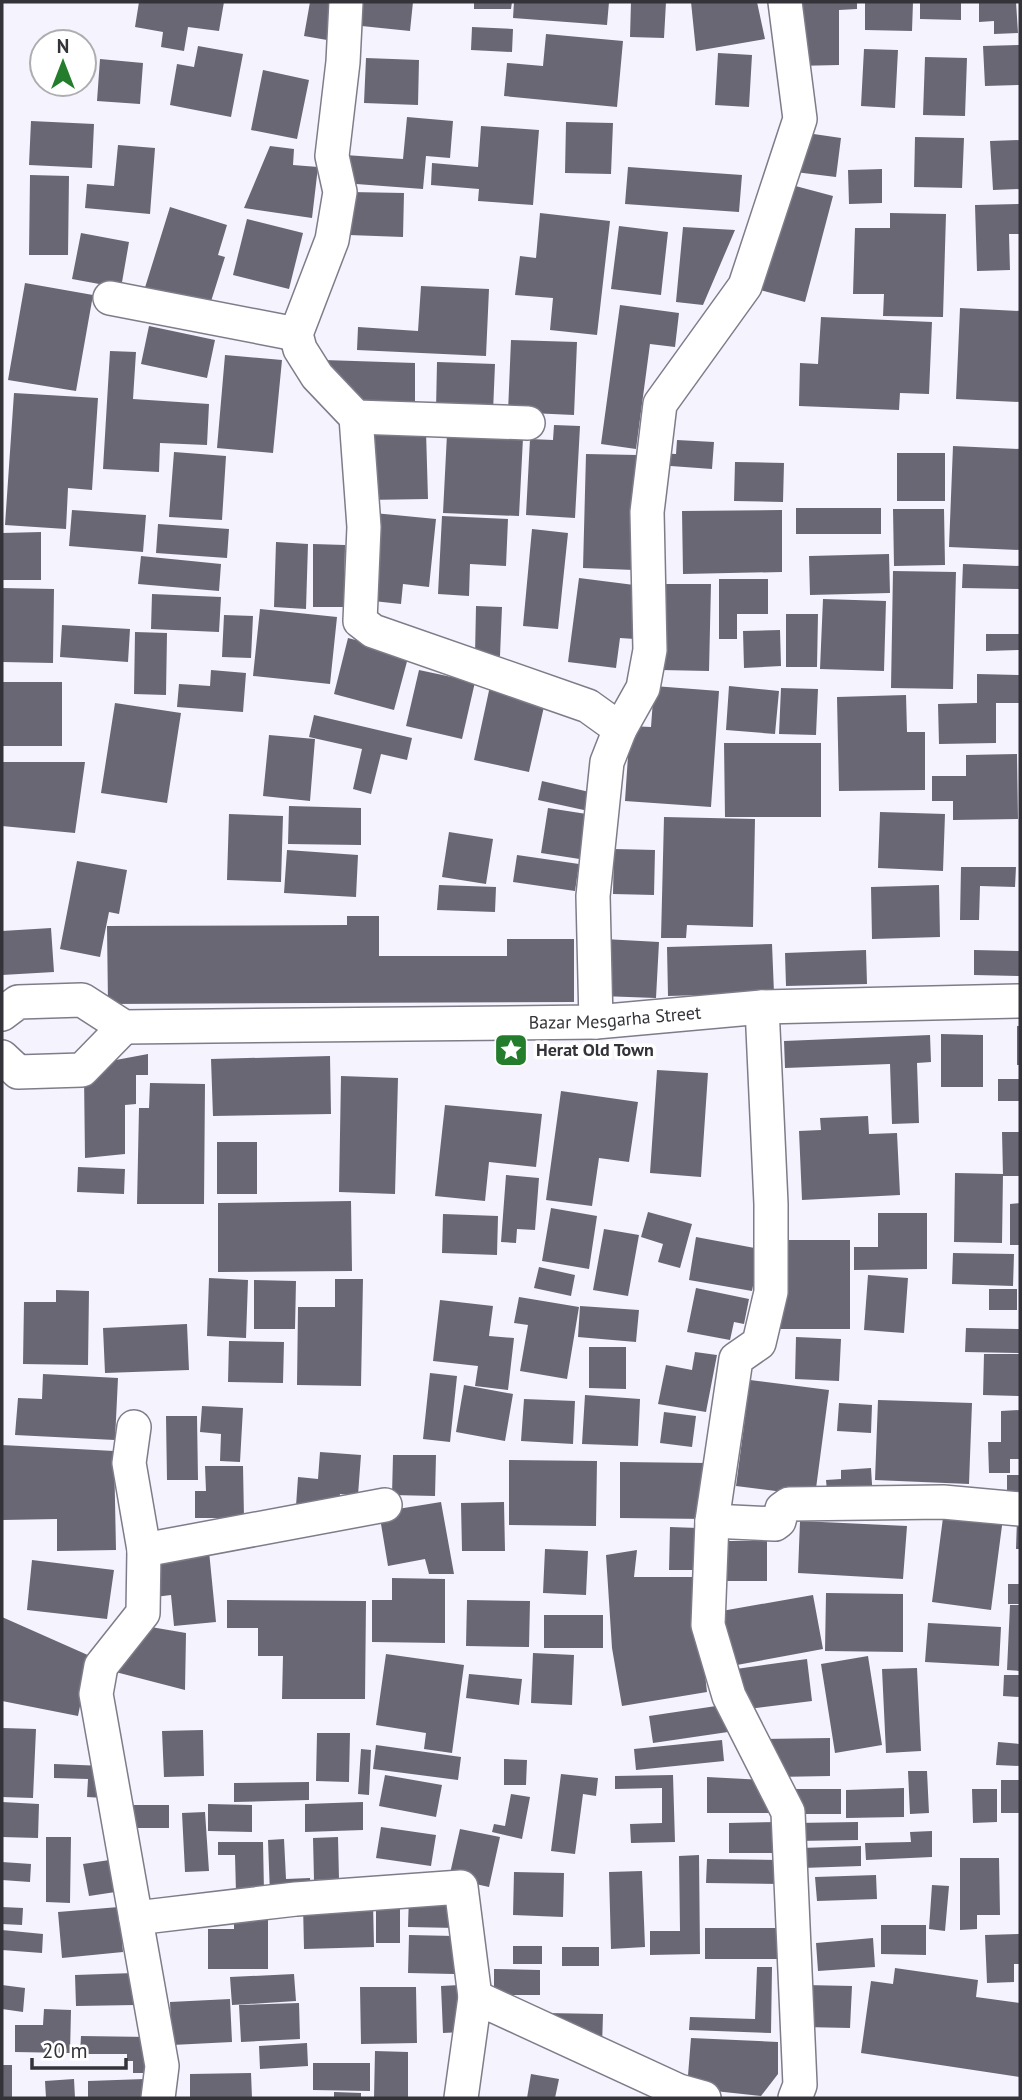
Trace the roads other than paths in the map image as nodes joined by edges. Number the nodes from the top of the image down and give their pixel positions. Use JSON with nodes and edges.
{"nodes":[{"id":1,"x":346,"y":2,"type":"edge"},
{"id":2,"x":785,"y":2,"type":"edge"},
{"id":3,"x":110,"y":298,"type":"dead end"},
{"id":4,"x":296,"y":334,"type":"junction"},
{"id":5,"x":356,"y":417,"type":"junction"},
{"id":6,"x":528,"y":423,"type":"dead end"},
{"id":7,"x":620,"y":729,"type":"junction"},
{"id":8,"x":1020,"y":1001,"type":"edge"},
{"id":9,"x":762,"y":1007,"type":"junction"},
{"id":10,"x":2,"y":1014,"type":"edge"},
{"id":11,"x":596,"y":1022,"type":"junction"},
{"id":12,"x":124,"y":1027,"type":"junction"},
{"id":13,"x":2,"y":1057,"type":"edge"},
{"id":14,"x":134,"y":1427,"type":"dead end"},
{"id":15,"x":385,"y":1506,"type":"dead end"},
{"id":16,"x":1020,"y":1509,"type":"edge"},
{"id":17,"x":712,"y":1521,"type":"junction"},
{"id":18,"x":144,"y":1550,"type":"junction"},
{"id":19,"x":136,"y":1918,"type":"junction"},
{"id":20,"x":475,"y":1997,"type":"junction"},
{"id":21,"x":158,"y":2098,"type":"edge"},
{"id":22,"x":461,"y":2098,"type":"edge"},
{"id":23,"x":704,"y":2098,"type":"edge"},
{"id":24,"x":795,"y":2098,"type":"edge"}],
"edges":[{"from":1,"to":4,"type":"street"},
{"from":2,"to":7,"type":"street"},
{"from":3,"to":4,"type":"street"},
{"from":4,"to":5,"type":"street"},
{"from":5,"to":6,"type":"street"},
{"from":5,"to":7,"type":"street"},
{"from":7,"to":11,"type":"street"},
{"from":8,"to":9,"type":"street","name":"Bazar Mesgarha Street"},
{"from":9,"to":11,"type":"street","name":"Bazar Mesgarha Street"},
{"from":9,"to":17,"type":"street"},
{"from":10,"to":12,"type":"street"},
{"from":11,"to":12,"type":"street","name":"Bazar Mesgarha Street"},
{"from":12,"to":13,"type":"street"},
{"from":14,"to":18,"type":"street"},
{"from":15,"to":18,"type":"street"},
{"from":16,"to":17,"type":"street"},
{"from":17,"to":24,"type":"street"},
{"from":18,"to":19,"type":"street"},
{"from":19,"to":20,"type":"street"},
{"from":19,"to":21,"type":"street"},
{"from":20,"to":22,"type":"street"},
{"from":20,"to":23,"type":"street"}]}
